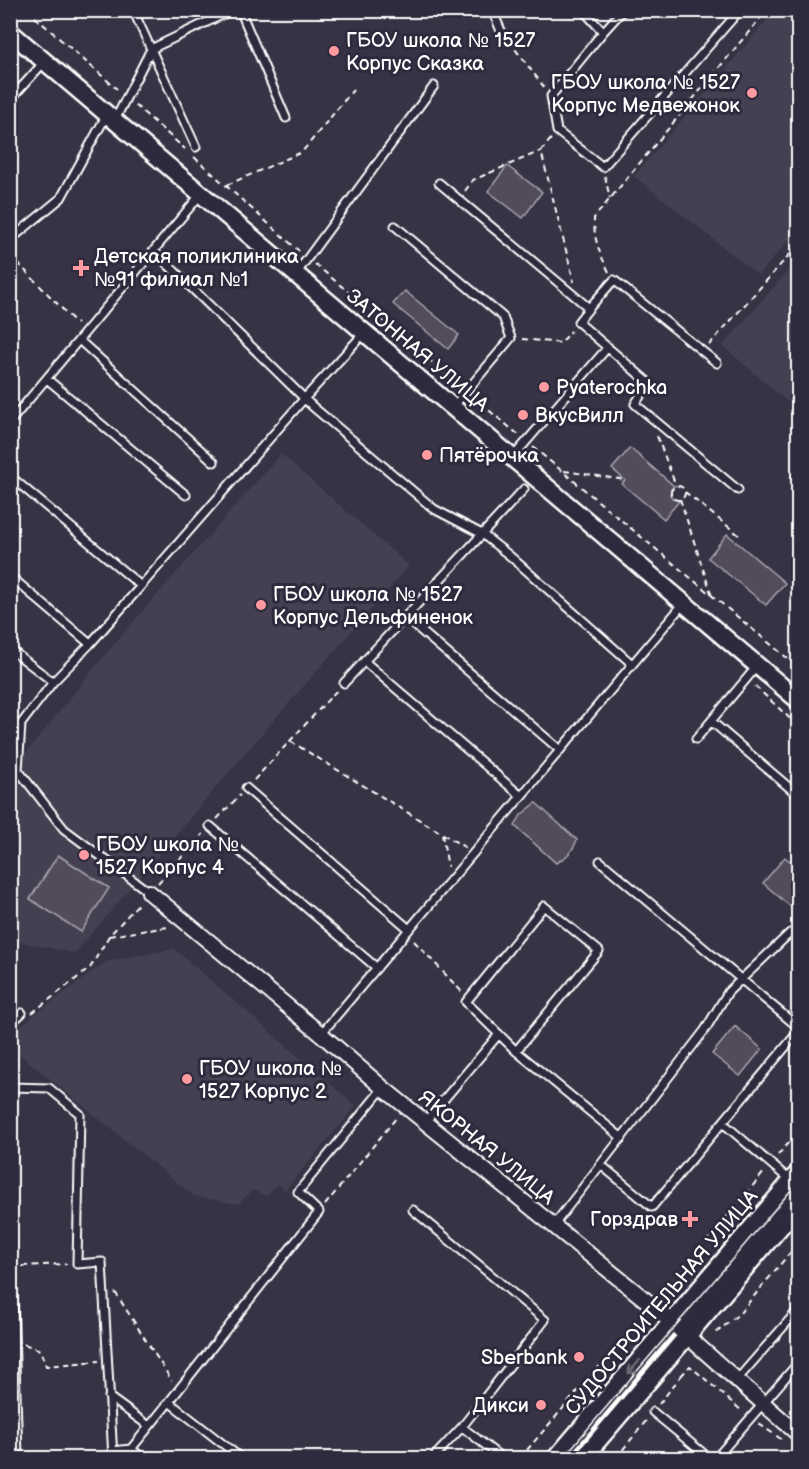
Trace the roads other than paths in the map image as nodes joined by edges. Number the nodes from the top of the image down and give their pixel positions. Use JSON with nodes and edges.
{"nodes":[{"id":1,"x":133,"y":10,"type":"edge"},
{"id":2,"x":232,"y":10,"type":"edge"},
{"id":3,"x":240,"y":10,"type":"edge"},
{"id":4,"x":492,"y":10,"type":"edge"},
{"id":5,"x":583,"y":10,"type":"edge"},
{"id":6,"x":623,"y":10,"type":"edge"},
{"id":7,"x":740,"y":10,"type":"edge"},
{"id":8,"x":10,"y":32,"type":"edge"},
{"id":9,"x":603,"y":32,"type":"junction"},
{"id":10,"x":502,"y":33,"type":"road end"},
{"id":11,"x":151,"y":49,"type":"junction"},
{"id":12,"x":45,"y":61,"type":"junction"},
{"id":13,"x":434,"y":86,"type":"dead end"},
{"id":14,"x":10,"y":100,"type":"edge"},
{"id":15,"x":111,"y":117,"type":"junction"},
{"id":16,"x":286,"y":118,"type":"dead end"},
{"id":17,"x":196,"y":147,"type":"dead end"},
{"id":18,"x":440,"y":183,"type":"dead end"},
{"id":19,"x":201,"y":194,"type":"junction"},
{"id":20,"x":395,"y":225,"type":"dead end"},
{"id":21,"x":10,"y":240,"type":"edge"},
{"id":22,"x":154,"y":251,"type":"junction"},
{"id":23,"x":296,"y":274,"type":"junction"},
{"id":24,"x":589,"y":308,"type":"junction"},
{"id":25,"x":365,"y":332,"type":"junction"},
{"id":26,"x":79,"y":340,"type":"junction"},
{"id":27,"x":608,"y":347,"type":"junction"},
{"id":28,"x":717,"y":363,"type":"dead end"},
{"id":29,"x":47,"y":379,"type":"junction"},
{"id":30,"x":304,"y":399,"type":"junction"},
{"id":31,"x":453,"y":407,"type":"junction"},
{"id":32,"x":10,"y":422,"type":"edge"},
{"id":33,"x":513,"y":457,"type":"junction"},
{"id":34,"x":214,"y":462,"type":"dead end"},
{"id":35,"x":10,"y":476,"type":"edge"},
{"id":36,"x":524,"y":489,"type":"dead end"},
{"id":37,"x":738,"y":489,"type":"dead end"},
{"id":38,"x":186,"y":495,"type":"dead end"},
{"id":39,"x":482,"y":534,"type":"junction"},
{"id":40,"x":10,"y":576,"type":"edge"},
{"id":41,"x":141,"y":586,"type":"junction"},
{"id":42,"x":684,"y":603,"type":"junction"},
{"id":43,"x":405,"y":616,"type":"junction"},
{"id":44,"x":90,"y":644,"type":"junction"},
{"id":45,"x":10,"y":649,"type":"edge"},
{"id":46,"x":364,"y":661,"type":"junction"},
{"id":47,"x":632,"y":664,"type":"junction"},
{"id":48,"x":758,"y":665,"type":"junction"},
{"id":49,"x":53,"y":682,"type":"junction"},
{"id":50,"x":344,"y":683,"type":"dead end"},
{"id":51,"x":798,"y":699,"type":"edge"},
{"id":52,"x":711,"y":721,"type":"junction"},
{"id":53,"x":696,"y":739,"type":"dead end"},
{"id":54,"x":560,"y":750,"type":"junction"},
{"id":55,"x":246,"y":788,"type":"dead end"},
{"id":56,"x":798,"y":795,"type":"edge"},
{"id":57,"x":521,"y":796,"type":"junction"},
{"id":58,"x":210,"y":826,"type":"dead end"},
{"id":59,"x":600,"y":861,"type":"dead end"},
{"id":60,"x":149,"y":892,"type":"joint"},
{"id":61,"x":407,"y":931,"type":"junction"},
{"id":62,"x":798,"y":931,"type":"edge"},
{"id":63,"x":377,"y":968,"type":"junction"},
{"id":64,"x":742,"y":978,"type":"junction"},
{"id":65,"x":22,"y":1013,"type":"road end"},
{"id":66,"x":10,"y":1024,"type":"edge"},
{"id":67,"x":798,"y":1027,"type":"edge"},
{"id":68,"x":798,"y":1032,"type":"edge"},
{"id":69,"x":321,"y":1034,"type":"junction"},
{"id":70,"x":499,"y":1034,"type":"junction"},
{"id":71,"x":516,"y":1051,"type":"junction"},
{"id":72,"x":10,"y":1088,"type":"edge"},
{"id":73,"x":383,"y":1088,"type":"junction"},
{"id":74,"x":425,"y":1122,"type":"junction"},
{"id":75,"x":723,"y":1123,"type":"junction"},
{"id":76,"x":622,"y":1138,"type":"junction"},
{"id":77,"x":601,"y":1165,"type":"junction"},
{"id":78,"x":796,"y":1181,"type":"edge"},
{"id":79,"x":10,"y":1203,"type":"edge"},
{"id":80,"x":798,"y":1206,"type":"edge"},
{"id":81,"x":413,"y":1210,"type":"dead end"},
{"id":82,"x":554,"y":1226,"type":"junction"},
{"id":83,"x":798,"y":1310,"type":"edge"},
{"id":84,"x":680,"y":1329,"type":"junction"},
{"id":85,"x":798,"y":1364,"type":"edge"},
{"id":86,"x":736,"y":1381,"type":"junction"},
{"id":87,"x":110,"y":1397,"type":"junction"},
{"id":88,"x":169,"y":1402,"type":"junction"},
{"id":89,"x":763,"y":1404,"type":"junction"},
{"id":90,"x":653,"y":1412,"type":"dead end"},
{"id":91,"x":150,"y":1426,"type":"junction"},
{"id":92,"x":462,"y":1427,"type":"junction"},
{"id":93,"x":798,"y":1434,"type":"edge"},
{"id":94,"x":131,"y":1449,"type":"junction"},
{"id":95,"x":112,"y":1455,"type":"edge"},
{"id":96,"x":18,"y":1458,"type":"edge"},
{"id":97,"x":143,"y":1458,"type":"edge"},
{"id":98,"x":241,"y":1458,"type":"edge"},
{"id":99,"x":433,"y":1458,"type":"edge"},
{"id":100,"x":502,"y":1458,"type":"edge"},
{"id":101,"x":556,"y":1458,"type":"edge"},
{"id":102,"x":584,"y":1458,"type":"edge"},
{"id":103,"x":709,"y":1458,"type":"edge"},
{"id":104,"x":716,"y":1458,"type":"edge"}],
"edges":[{"from":1,"to":11,"type":"lane"},
{"from":2,"to":11,"type":"lane"},
{"from":3,"to":16,"type":"lane"},
{"from":4,"to":10,"type":"lane"},
{"from":5,"to":9,"type":"lane"},
{"from":6,"to":9,"type":"lane"},
{"from":7,"to":9,"type":"lane"},
{"from":8,"to":12,"type":"street","name":"ЗАТОННАЯ УЛИЦА"},
{"from":11,"to":15,"type":"lane"},
{"from":11,"to":17,"type":"lane"},
{"from":12,"to":14,"type":"lane"},
{"from":12,"to":15,"type":"street","name":"ЗАТОННАЯ УЛИЦА"},
{"from":13,"to":23,"type":"lane"},
{"from":15,"to":19,"type":"street","name":"ЗАТОННАЯ УЛИЦА"},
{"from":15,"to":21,"type":"lane"},
{"from":18,"to":24,"type":"lane"},
{"from":19,"to":22,"type":"lane"},
{"from":19,"to":23,"type":"street","name":"ЗАТОННАЯ УЛИЦА"},
{"from":20,"to":31,"type":"lane"},
{"from":22,"to":26,"type":"lane"},
{"from":22,"to":30,"type":"lane"},
{"from":23,"to":25,"type":"street","name":"ЗАТОННАЯ УЛИЦА"},
{"from":24,"to":27,"type":"lane"},
{"from":24,"to":28,"type":"lane"},
{"from":25,"to":30,"type":"lane"},
{"from":25,"to":31,"type":"street","name":"ЗАТОННАЯ УЛИЦА"},
{"from":26,"to":29,"type":"lane"},
{"from":26,"to":34,"type":"lane"},
{"from":27,"to":33,"type":"lane"},
{"from":27,"to":37,"type":"lane"},
{"from":29,"to":32,"type":"lane"},
{"from":29,"to":38,"type":"lane"},
{"from":30,"to":39,"type":"lane"},
{"from":30,"to":41,"type":"lane"},
{"from":31,"to":33,"type":"street","name":"ЗАТОННАЯ УЛИЦА"},
{"from":33,"to":42,"type":"street","name":"ЗАТОННАЯ УЛИЦА"},
{"from":35,"to":41,"type":"lane"},
{"from":36,"to":39,"type":"lane"},
{"from":39,"to":43,"type":"lane"},
{"from":39,"to":47,"type":"lane"},
{"from":40,"to":44,"type":"lane"},
{"from":41,"to":44,"type":"lane"},
{"from":42,"to":47,"type":"lane"},
{"from":42,"to":48,"type":"street","name":"ЗАТОННАЯ УЛИЦА"},
{"from":43,"to":46,"type":"lane"},
{"from":43,"to":54,"type":"lane"},
{"from":44,"to":49,"type":"lane"},
{"from":45,"to":49,"type":"lane"},
{"from":46,"to":50,"type":"lane"},
{"from":46,"to":57,"type":"lane"},
{"from":47,"to":54,"type":"lane"},
{"from":48,"to":51,"type":"street","name":"ЗАТОННАЯ УЛИЦА"},
{"from":48,"to":52,"type":"lane"},
{"from":49,"to":60,"type":"lane"},
{"from":52,"to":53,"type":"lane"},
{"from":52,"to":56,"type":"lane"},
{"from":54,"to":57,"type":"lane"},
{"from":55,"to":61,"type":"lane"},
{"from":57,"to":61,"type":"lane"},
{"from":58,"to":63,"type":"lane"},
{"from":59,"to":64,"type":"lane"},
{"from":60,"to":69,"type":"street","name":"ЯКОРНАЯ УЛИЦА"},
{"from":61,"to":63,"type":"lane"},
{"from":62,"to":64,"type":"lane"},
{"from":63,"to":69,"type":"lane"},
{"from":64,"to":67,"type":"lane"},
{"from":64,"to":76,"type":"lane"},
{"from":65,"to":66,"type":"lane"},
{"from":68,"to":75,"type":"lane"},
{"from":69,"to":73,"type":"street","name":"ЯКОРНАЯ УЛИЦА"},
{"from":70,"to":71,"type":"lane"},
{"from":70,"to":71,"type":"lane"},
{"from":70,"to":74,"type":"lane"},
{"from":71,"to":76,"type":"lane"},
{"from":72,"to":87,"type":"lane"},
{"from":73,"to":74,"type":"street","name":"ЯКОРНАЯ УЛИЦА"},
{"from":73,"to":88,"type":"lane"},
{"from":74,"to":82,"type":"street","name":"ЯКОРНАЯ УЛИЦА"},
{"from":75,"to":77,"type":"lane"},
{"from":75,"to":78,"type":"lane"},
{"from":76,"to":77,"type":"lane"},
{"from":77,"to":82,"type":"lane"},
{"from":78,"to":84,"type":"street","name":"СУДОСТРОИТЕЛЬНАЯ УЛИЦА"},
{"from":79,"to":96,"type":"lane"},
{"from":80,"to":84,"type":"street","name":"СУДОСТРОИТЕЛЬНАЯ УЛИЦА"},
{"from":81,"to":92,"type":"lane"},
{"from":82,"to":84,"type":"street","name":"ЯКОРНАЯ УЛИЦА"},
{"from":83,"to":86,"type":"lane"},
{"from":84,"to":86,"type":"street","name":"ЯКОРНАЯ УЛИЦА"},
{"from":84,"to":101,"type":"street","name":"СУДОСТРОИТЕЛЬНАЯ УЛИЦА","one_way":true},
{"from":84,"to":102,"type":"street","name":"СУДОСТРОИТЕЛЬНАЯ УЛИЦА"},
{"from":85,"to":89,"type":"lane"},
{"from":86,"to":89,"type":"street","name":"ЯКОРНАЯ УЛИЦА"},
{"from":87,"to":91,"type":"lane"},
{"from":87,"to":95,"type":"lane"},
{"from":88,"to":91,"type":"lane"},
{"from":88,"to":98,"type":"lane"},
{"from":89,"to":93,"type":"street","name":"ЯКОРНАЯ УЛИЦА"},
{"from":89,"to":104,"type":"lane"},
{"from":90,"to":103,"type":"lane"},
{"from":91,"to":94,"type":"lane"},
{"from":92,"to":99,"type":"lane"},
{"from":92,"to":100,"type":"lane"},
{"from":94,"to":95,"type":"lane"},
{"from":94,"to":97,"type":"lane"}]}
